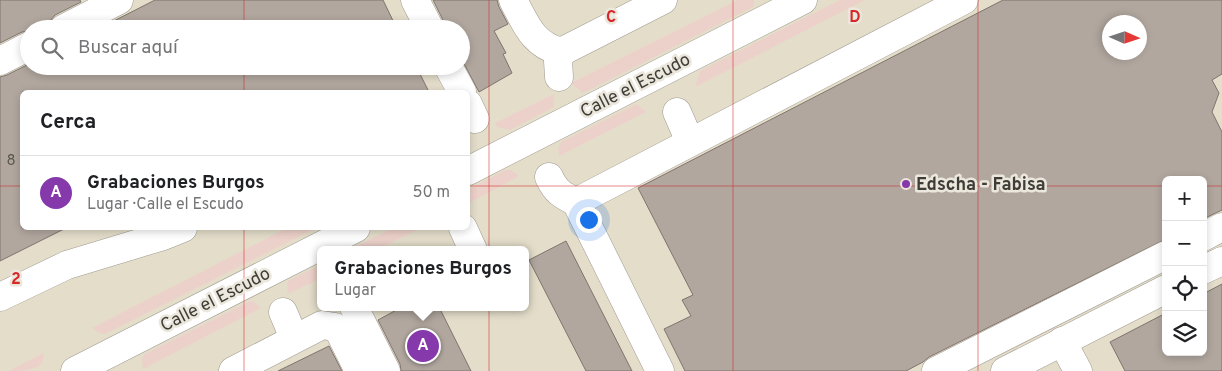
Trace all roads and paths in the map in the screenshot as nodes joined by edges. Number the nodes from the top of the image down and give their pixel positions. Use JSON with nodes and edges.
{"nodes":[{"id":1,"x":119,"y":0,"type":"edge"},
{"id":2,"x":415,"y":0,"type":"edge"},
{"id":3,"x":513,"y":0,"type":"edge"},
{"id":4,"x":663,"y":0,"type":"edge"},
{"id":5,"x":803,"y":0,"type":"edge"},
{"id":6,"x":964,"y":0,"type":"edge"},
{"id":7,"x":80,"y":20,"type":"edge"},
{"id":8,"x":425,"y":20,"type":"edge"},
{"id":9,"x":20,"y":51,"type":"edge"},
{"id":10,"x":0,"y":61,"type":"edge"},
{"id":11,"x":453,"y":75,"type":"edge"},
{"id":12,"x":461,"y":90,"type":"edge"},
{"id":13,"x":677,"y":112,"type":"dead end"},
{"id":14,"x":690,"y":142,"type":"junction"},
{"id":15,"x":470,"y":170,"type":"edge"},
{"id":16,"x":549,"y":177,"type":"dead end"},
{"id":17,"x":576,"y":202,"type":"junction"},
{"id":18,"x":1222,"y":227,"type":"edge"},
{"id":19,"x":178,"y":230,"type":"edge"},
{"id":20,"x":352,"y":230,"type":"edge"},
{"id":21,"x":464,"y":230,"type":"edge"},
{"id":22,"x":1207,"y":234,"type":"edge"},
{"id":23,"x":321,"y":246,"type":"edge"},
{"id":24,"x":471,"y":246,"type":"edge"},
{"id":25,"x":317,"y":248,"type":"edge"},
{"id":26,"x":1162,"y":257,"type":"edge"},
{"id":27,"x":1222,"y":261,"type":"edge"},
{"id":28,"x":1207,"y":268,"type":"edge"},
{"id":29,"x":1162,"y":291,"type":"edge"},
{"id":30,"x":0,"y":297,"type":"edge"},
{"id":31,"x":356,"y":311,"type":"edge"},
{"id":32,"x":283,"y":312,"type":"dead end"},
{"id":33,"x":294,"y":338,"type":"junction"},
{"id":34,"x":1062,"y":341,"type":"junction"},
{"id":35,"x":75,"y":371,"type":"edge"},
{"id":36,"x":233,"y":371,"type":"edge"},
{"id":37,"x":359,"y":371,"type":"edge"},
{"id":38,"x":386,"y":371,"type":"edge"},
{"id":39,"x":660,"y":371,"type":"edge"},
{"id":40,"x":936,"y":371,"type":"edge"},
{"id":41,"x":1005,"y":371,"type":"edge"},
{"id":42,"x":1078,"y":371,"type":"edge"}],
"edges":[{"from":1,"to":7,"type":"street"},
{"from":2,"to":8,"type":"street"},
{"from":3,"to":4,"type":"street"},
{"from":5,"to":15,"type":"street","name":"Calle el Escudo"},
{"from":6,"to":14,"type":"street"},
{"from":9,"to":10,"type":"street"},
{"from":11,"to":12,"type":"street"},
{"from":13,"to":14,"type":"street"},
{"from":14,"to":17,"type":"street"},
{"from":16,"to":17,"type":"street"},
{"from":17,"to":39,"type":"street"},
{"from":18,"to":22,"type":"street"},
{"from":19,"to":30,"type":"street"},
{"from":20,"to":23,"type":"street","name":"Calle el Escudo"},
{"from":21,"to":24,"type":"street"},
{"from":25,"to":35,"type":"street","name":"Calle el Escudo"},
{"from":26,"to":40,"type":"street"},
{"from":27,"to":28,"type":"street"},
{"from":29,"to":34,"type":"street"},
{"from":31,"to":38,"type":"street"},
{"from":32,"to":33,"type":"street"},
{"from":33,"to":36,"type":"street"},
{"from":33,"to":37,"type":"street"},
{"from":34,"to":41,"type":"street"},
{"from":34,"to":42,"type":"street"}]}
